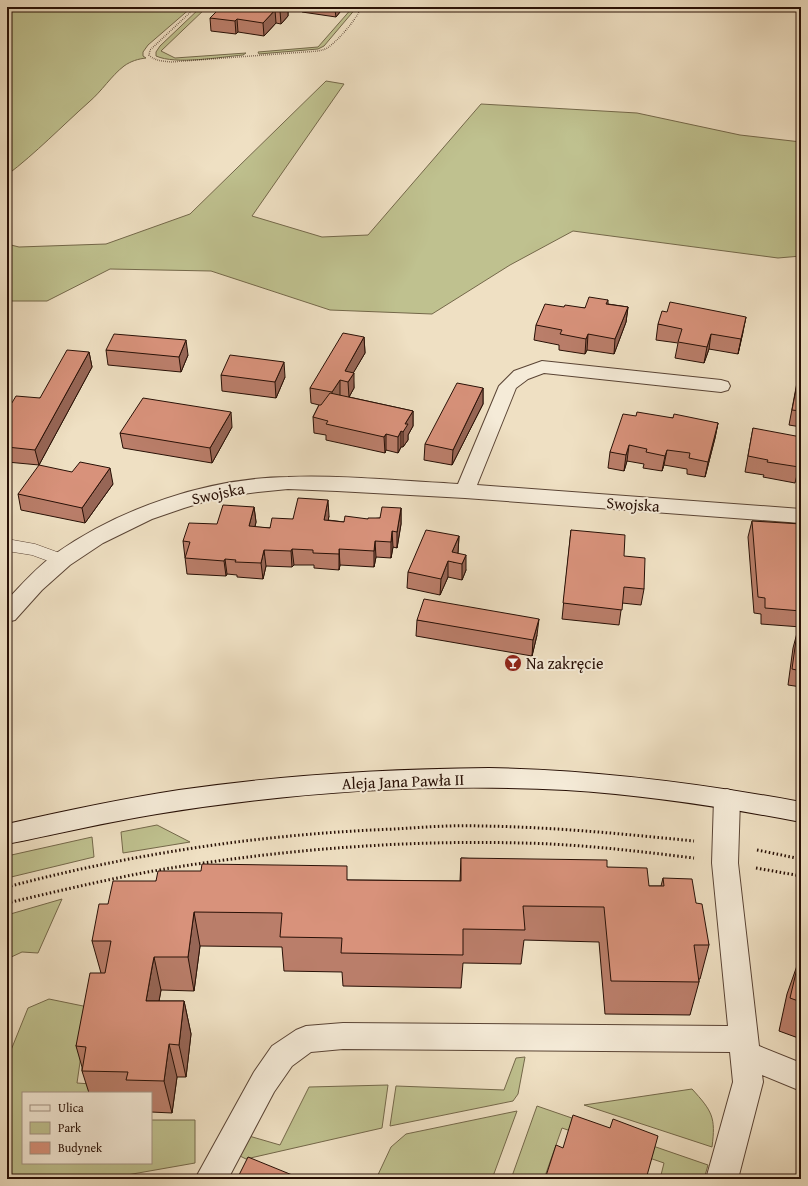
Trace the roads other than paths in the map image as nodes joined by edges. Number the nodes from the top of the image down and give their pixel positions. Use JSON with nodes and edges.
{"nodes":[{"id":1,"x":721,"y":386,"type":"dead end"},
{"id":2,"x":465,"y":491,"type":"junction"},
{"id":3,"x":801,"y":516,"type":"edge"},
{"id":4,"x":7,"y":546,"type":"edge"},
{"id":5,"x":62,"y":560,"type":"junction"},
{"id":6,"x":7,"y":614,"type":"edge"},
{"id":7,"x":727,"y":799,"type":"junction"},
{"id":8,"x":801,"y":812,"type":"edge"},
{"id":9,"x":7,"y":834,"type":"edge"},
{"id":10,"x":745,"y":1047,"type":"junction"},
{"id":11,"x":801,"y":1077,"type":"edge"},
{"id":12,"x":211,"y":1179,"type":"edge"},
{"id":13,"x":722,"y":1179,"type":"edge"}],
"edges":[{"from":1,"to":2,"type":"street"},
{"from":2,"to":3,"type":"street","name":"Swojska"},
{"from":2,"to":5,"type":"street","name":"Swojska"},
{"from":4,"to":5,"type":"lane"},
{"from":5,"to":6,"type":"street","name":"Swojska"},
{"from":7,"to":8,"type":"street","name":"Aleja Jana Pawła II"},
{"from":7,"to":9,"type":"street","name":"Aleja Jana Pawła II"},
{"from":7,"to":10,"type":"street"},
{"from":10,"to":11,"type":"street"},
{"from":10,"to":12,"type":"street"},
{"from":10,"to":13,"type":"street"}]}
